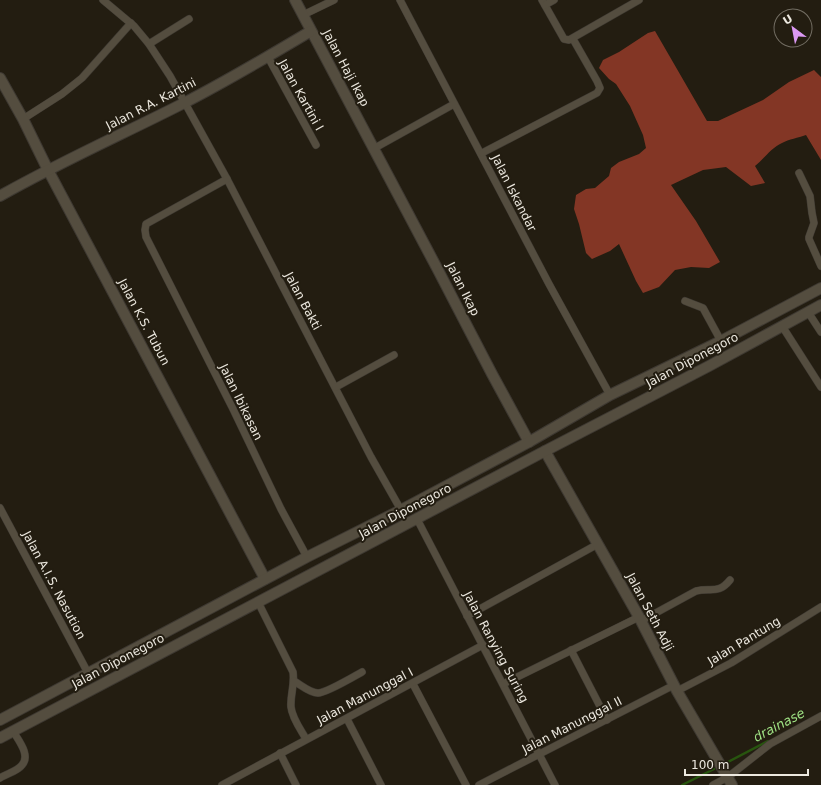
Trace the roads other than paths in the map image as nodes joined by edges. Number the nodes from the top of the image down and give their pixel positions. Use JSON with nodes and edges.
{"nodes":[{"id":1,"x":103,"y":0,"type":"edge"},
{"id":2,"x":295,"y":0,"type":"edge"},
{"id":3,"x":334,"y":0,"type":"edge"},
{"id":4,"x":400,"y":0,"type":"edge"},
{"id":5,"x":554,"y":0,"type":"edge"},
{"id":6,"x":639,"y":0,"type":"edge"},
{"id":7,"x":544,"y":2,"type":"edge"},
{"id":8,"x":303,"y":15,"type":"junction"},
{"id":9,"x":189,"y":19,"type":"dead end"},
{"id":10,"x":131,"y":23,"type":"junction"},
{"id":11,"x":311,"y":31,"type":"junction"},
{"id":12,"x":573,"y":38,"type":"junction"},
{"id":13,"x":150,"y":44,"type":"junction"},
{"id":14,"x":268,"y":57,"type":"junction"},
{"id":15,"x":0,"y":78,"type":"edge"},
{"id":16,"x":185,"y":102,"type":"junction"},
{"id":17,"x":454,"y":104,"type":"junction"},
{"id":18,"x":23,"y":120,"type":"junction"},
{"id":19,"x":316,"y":144,"type":"dead end"},
{"id":20,"x":373,"y":149,"type":"junction"},
{"id":21,"x":482,"y":153,"type":"junction"},
{"id":22,"x":48,"y":170,"type":"junction"},
{"id":23,"x":798,"y":173,"type":"dead end"},
{"id":24,"x":227,"y":179,"type":"junction"},
{"id":25,"x":0,"y":196,"type":"edge"},
{"id":26,"x":821,"y":266,"type":"edge"},
{"id":27,"x":821,"y":288,"type":"edge"},
{"id":28,"x":686,"y":301,"type":"dead end"},
{"id":29,"x":821,"y":305,"type":"edge"},
{"id":30,"x":808,"y":312,"type":"junction"},
{"id":31,"x":782,"y":326,"type":"junction"},
{"id":32,"x":821,"y":332,"type":"edge"},
{"id":33,"x":721,"y":341,"type":"junction"},
{"id":34,"x":700,"y":351,"type":"junction"},
{"id":35,"x":394,"y":355,"type":"dead end"},
{"id":36,"x":709,"y":366,"type":"junction"},
{"id":37,"x":663,"y":369,"type":"junction"},
{"id":38,"x":672,"y":385,"type":"junction"},
{"id":39,"x":336,"y":387,"type":"junction"},
{"id":40,"x":821,"y":387,"type":"edge"},
{"id":41,"x":610,"y":395,"type":"junction"},
{"id":42,"x":529,"y":442,"type":"junction"},
{"id":43,"x":545,"y":451,"type":"junction"},
{"id":44,"x":0,"y":508,"type":"edge"},
{"id":45,"x":401,"y":510,"type":"junction"},
{"id":46,"x":417,"y":518,"type":"junction"},
{"id":47,"x":598,"y":544,"type":"junction"},
{"id":48,"x":307,"y":557,"type":"junction"},
{"id":49,"x":265,"y":579,"type":"junction"},
{"id":50,"x":730,"y":580,"type":"dead end"},
{"id":51,"x":258,"y":602,"type":"junction"},
{"id":52,"x":821,"y":607,"type":"edge"},
{"id":53,"x":467,"y":616,"type":"junction"},
{"id":54,"x":640,"y":619,"type":"junction"},
{"id":55,"x":177,"y":625,"type":"junction"},
{"id":56,"x":185,"y":640,"type":"junction"},
{"id":57,"x":483,"y":645,"type":"junction"},
{"id":58,"x":572,"y":650,"type":"junction"},
{"id":59,"x":362,"y":672,"type":"dead end"},
{"id":60,"x":88,"y":673,"type":"junction"},
{"id":61,"x":294,"y":681,"type":"junction"},
{"id":62,"x":413,"y":684,"type":"junction"},
{"id":63,"x":503,"y":684,"type":"junction"},
{"id":64,"x":676,"y":688,"type":"junction"},
{"id":65,"x":821,"y":716,"type":"edge"},
{"id":66,"x":347,"y":719,"type":"junction"},
{"id":67,"x":0,"y":720,"type":"edge"},
{"id":68,"x":606,"y":720,"type":"junction"},
{"id":69,"x":13,"y":731,"type":"junction"},
{"id":70,"x":0,"y":738,"type":"edge"},
{"id":71,"x":306,"y":739,"type":"junction"},
{"id":72,"x":280,"y":753,"type":"junction"},
{"id":73,"x":540,"y":754,"type":"junction"},
{"id":74,"x":727,"y":776,"type":"edge"},
{"id":75,"x":0,"y":778,"type":"edge"},
{"id":76,"x":222,"y":785,"type":"edge"},
{"id":77,"x":296,"y":785,"type":"edge"},
{"id":78,"x":381,"y":785,"type":"edge"},
{"id":79,"x":466,"y":785,"type":"edge"},
{"id":80,"x":479,"y":785,"type":"edge"},
{"id":81,"x":555,"y":785,"type":"edge"},
{"id":82,"x":713,"y":785,"type":"edge"}],
"edges":[{"from":1,"to":10,"type":"street","name":"Jalan Bakti"},
{"from":2,"to":8,"type":"main road","name":"Jalan Haji Ikap"},
{"from":3,"to":8,"type":"street"},
{"from":4,"to":17,"type":"street","name":"Jalan Iskandar"},
{"from":5,"to":7,"type":"street"},
{"from":6,"to":12,"type":"street"},
{"from":7,"to":12,"type":"street"},
{"from":8,"to":11,"type":"main road","name":"Jalan Haji Ikap"},
{"from":9,"to":13,"type":"street"},
{"from":10,"to":13,"type":"street","name":"Jalan Bakti"},
{"from":10,"to":18,"type":"street"},
{"from":11,"to":14,"type":"main road","name":"Jalan R.A. Kartini"},
{"from":11,"to":20,"type":"main road","name":"Jalan Haji Ikap"},
{"from":12,"to":21,"type":"street"},
{"from":13,"to":16,"type":"street","name":"Jalan Bakti"},
{"from":14,"to":16,"type":"main road","name":"Jalan R.A. Kartini"},
{"from":14,"to":19,"type":"street","name":"Jalan Kartini I"},
{"from":15,"to":18,"type":"main road","name":"Jalan K.S. Tubun"},
{"from":16,"to":22,"type":"main road","name":"Jalan R.A. Kartini"},
{"from":16,"to":24,"type":"street","name":"Jalan Bakti"},
{"from":17,"to":20,"type":"street"},
{"from":17,"to":21,"type":"street","name":"Jalan Iskandar"},
{"from":18,"to":22,"type":"main road","name":"Jalan K.S. Tubun"},
{"from":20,"to":42,"type":"main road","name":"Jalan Ikap"},
{"from":21,"to":41,"type":"street","name":"Jalan Iskandar"},
{"from":22,"to":25,"type":"main road","name":"Jalan R.A. Kartini"},
{"from":22,"to":49,"type":"main road","name":"Jalan K.S. Tubun"},
{"from":23,"to":26,"type":"street"},
{"from":24,"to":39,"type":"street","name":"Jalan Bakti"},
{"from":24,"to":48,"type":"street","name":"Jalan Ibikasan"},
{"from":27,"to":33,"type":"main road","name":"Jalan Diponegoro"},
{"from":28,"to":33,"type":"street"},
{"from":29,"to":30,"type":"main road","name":"Jalan Diponegoro"},
{"from":30,"to":31,"type":"main road","name":"Jalan Diponegoro"},
{"from":30,"to":32,"type":"street"},
{"from":31,"to":36,"type":"main road","name":"Jalan Diponegoro"},
{"from":31,"to":40,"type":"street"},
{"from":33,"to":34,"type":"main road","name":"Jalan Diponegoro"},
{"from":34,"to":36,"type":"main road"},
{"from":34,"to":37,"type":"main road","name":"Jalan Diponegoro"},
{"from":35,"to":39,"type":"street"},
{"from":36,"to":38,"type":"main road","name":"Jalan Diponegoro"},
{"from":37,"to":38,"type":"main road"},
{"from":37,"to":41,"type":"main road","name":"Jalan Diponegoro"},
{"from":38,"to":43,"type":"main road","name":"Jalan Diponegoro"},
{"from":39,"to":45,"type":"street","name":"Jalan Bakti"},
{"from":41,"to":42,"type":"main road","name":"Jalan Diponegoro"},
{"from":42,"to":45,"type":"main road","name":"Jalan Diponegoro"},
{"from":43,"to":46,"type":"main road","name":"Jalan Diponegoro"},
{"from":43,"to":47,"type":"main road","name":"Jalan Seth Adji"},
{"from":44,"to":60,"type":"street","name":"Jalan A.I.S. Nasution"},
{"from":45,"to":48,"type":"main road","name":"Jalan Diponegoro"},
{"from":46,"to":51,"type":"main road","name":"Jalan Diponegoro"},
{"from":46,"to":53,"type":"street","name":"Jalan Ranying Suring"},
{"from":47,"to":53,"type":"street"},
{"from":47,"to":54,"type":"main road","name":"Jalan Seth Adji"},
{"from":48,"to":49,"type":"main road","name":"Jalan Diponegoro"},
{"from":49,"to":55,"type":"main road","name":"Jalan Diponegoro"},
{"from":50,"to":54,"type":"street"},
{"from":51,"to":56,"type":"main road","name":"Jalan Diponegoro"},
{"from":51,"to":61,"type":"street"},
{"from":52,"to":64,"type":"street","name":"Jalan Pantung"},
{"from":53,"to":57,"type":"street","name":"Jalan Ranying Suring"},
{"from":54,"to":58,"type":"street"},
{"from":54,"to":64,"type":"main road","name":"Jalan Seth Adji"},
{"from":55,"to":56,"type":"main road"},
{"from":55,"to":60,"type":"main road","name":"Jalan Diponegoro"},
{"from":56,"to":69,"type":"main road","name":"Jalan Diponegoro"},
{"from":57,"to":62,"type":"street","name":"Jalan Manunggal I"},
{"from":57,"to":63,"type":"street","name":"Jalan Ranying Suring"},
{"from":58,"to":63,"type":"street"},
{"from":58,"to":68,"type":"street"},
{"from":59,"to":61,"type":"street"},
{"from":60,"to":67,"type":"main road","name":"Jalan Diponegoro"},
{"from":61,"to":71,"type":"street"},
{"from":62,"to":66,"type":"street","name":"Jalan Manunggal I"},
{"from":62,"to":79,"type":"street"},
{"from":63,"to":73,"type":"street","name":"Jalan Ranying Suring"},
{"from":64,"to":68,"type":"street","name":"Jalan Manunggal II"},
{"from":64,"to":74,"type":"main road","name":"Jalan Seth Adji"},
{"from":65,"to":74,"type":"street"},
{"from":66,"to":71,"type":"street","name":"Jalan Manunggal I"},
{"from":66,"to":78,"type":"street"},
{"from":68,"to":73,"type":"street","name":"Jalan Manunggal II"},
{"from":69,"to":70,"type":"main road","name":"Jalan Diponegoro"},
{"from":69,"to":75,"type":"street"},
{"from":71,"to":72,"type":"street","name":"Jalan Manunggal I"},
{"from":72,"to":76,"type":"street","name":"Jalan Manunggal I"},
{"from":72,"to":77,"type":"street"},
{"from":73,"to":80,"type":"street","name":"Jalan Manunggal II"},
{"from":73,"to":81,"type":"street","name":"Jalan Ranying Suring"},
{"from":74,"to":82,"type":"street"}]}
